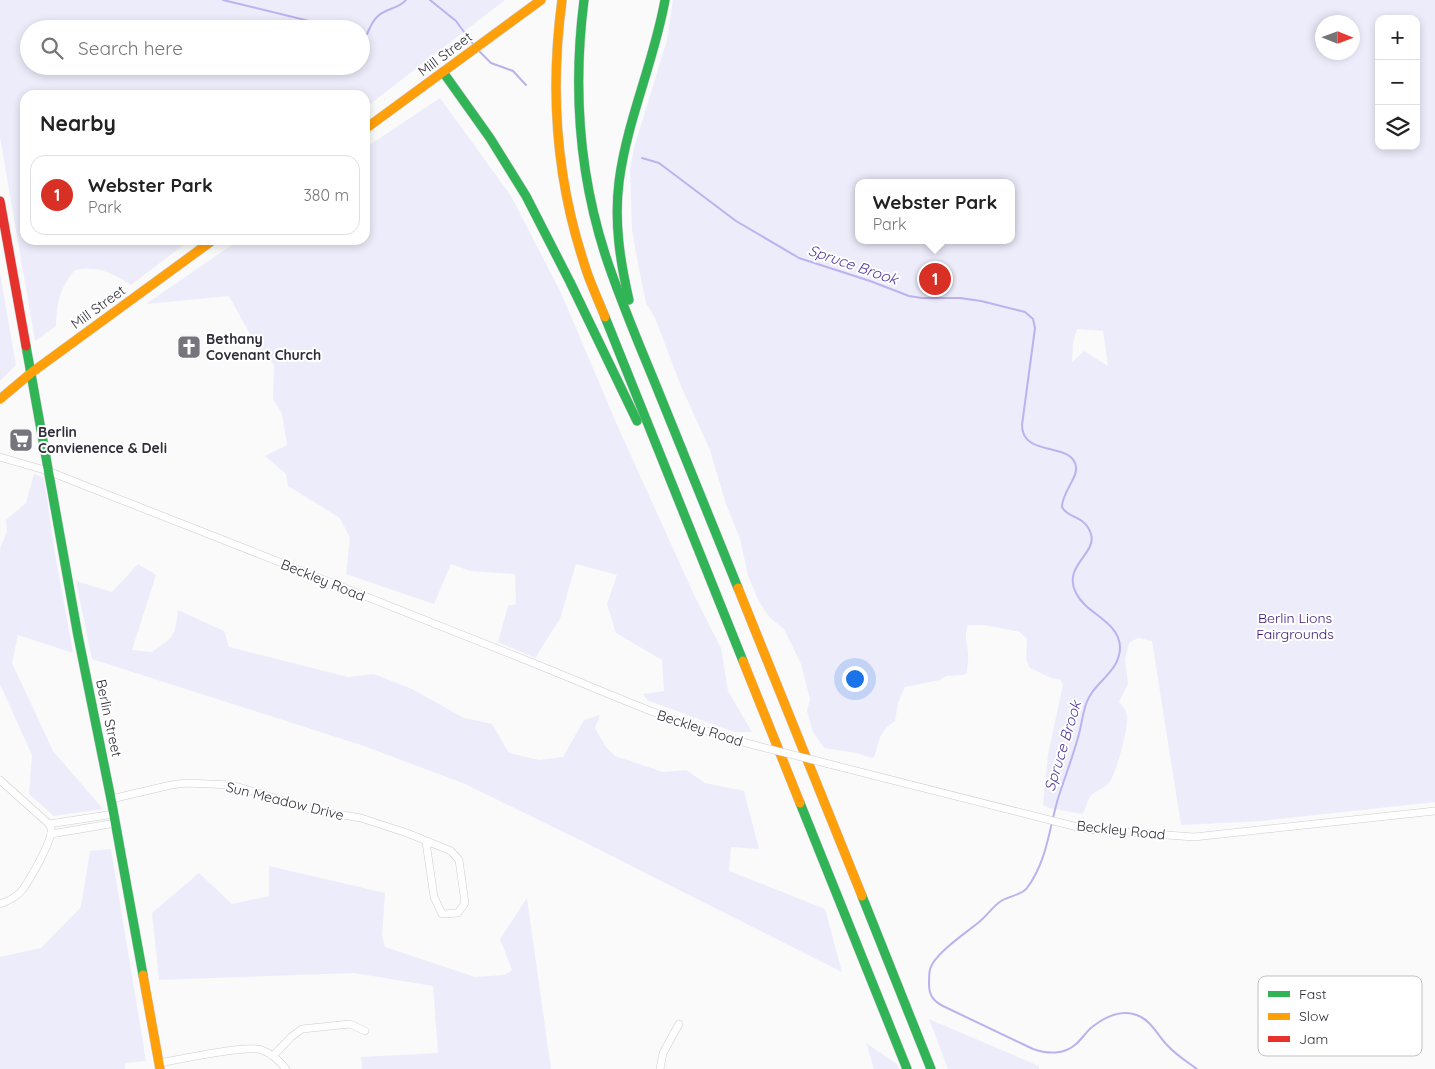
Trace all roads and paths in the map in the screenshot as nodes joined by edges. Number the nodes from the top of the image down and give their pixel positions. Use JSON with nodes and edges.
{"nodes":[{"id":1,"x":541,"y":0,"type":"edge"},
{"id":2,"x":584,"y":0,"type":"edge"},
{"id":3,"x":666,"y":0,"type":"edge"},
{"id":4,"x":561,"y":5,"type":"edge"},
{"id":5,"x":443,"y":72,"type":"junction"},
{"id":6,"x":370,"y":125,"type":"edge"},
{"id":7,"x":0,"y":201,"type":"edge"},
{"id":8,"x":206,"y":245,"type":"edge"},
{"id":9,"x":634,"y":332,"type":"junction"},
{"id":10,"x":30,"y":373,"type":"junction"},
{"id":11,"x":0,"y":399,"type":"edge"},
{"id":12,"x":0,"y":457,"type":"edge"},
{"id":13,"x":663,"y":463,"type":"junction"},
{"id":14,"x":48,"y":471,"type":"junction"},
{"id":15,"x":0,"y":780,"type":"edge"},
{"id":16,"x":112,"y":799,"type":"junction"},
{"id":17,"x":1435,"y":811,"type":"edge"},
{"id":18,"x":115,"y":819,"type":"junction"},
{"id":19,"x":49,"y":824,"type":"junction"},
{"id":20,"x":51,"y":834,"type":"junction"},
{"id":21,"x":426,"y":842,"type":"junction"},
{"id":22,"x":0,"y":904,"type":"edge"},
{"id":23,"x":679,"y":1024,"type":"dead end"},
{"id":24,"x":365,"y":1031,"type":"dead end"},
{"id":25,"x":274,"y":1056,"type":"junction"},
{"id":26,"x":159,"y":1066,"type":"edge"},
{"id":27,"x":286,"y":1069,"type":"edge"},
{"id":28,"x":660,"y":1069,"type":"edge"},
{"id":29,"x":907,"y":1069,"type":"edge"},
{"id":30,"x":931,"y":1069,"type":"edge"}],
"edges":[{"from":1,"to":5,"type":"main road","name":"Mill Street"},
{"from":2,"to":9,"type":"main road"},
{"from":3,"to":9,"type":"main road"},
{"from":4,"to":13,"type":"main road"},
{"from":5,"to":6,"type":"main road","name":"Mill Street"},
{"from":5,"to":13,"type":"main road"},
{"from":7,"to":10,"type":"main road","name":"Berlin Street"},
{"from":8,"to":10,"type":"main road","name":"Mill Street"},
{"from":9,"to":30,"type":"main road"},
{"from":10,"to":11,"type":"main road","name":"Mill Street"},
{"from":10,"to":14,"type":"main road","name":"Berlin Street"},
{"from":12,"to":14,"type":"street","name":"Beckley Road"},
{"from":13,"to":29,"type":"main road"},
{"from":14,"to":16,"type":"main road","name":"Berlin Street"},
{"from":14,"to":17,"type":"street","name":"Beckley Road","bridge":true},
{"from":15,"to":19,"type":"street"},
{"from":16,"to":18,"type":"main road","name":"Berlin Street"},
{"from":16,"to":21,"type":"street","name":"Sun Meadow Drive"},
{"from":18,"to":19,"type":"street"},
{"from":18,"to":20,"type":"street"},
{"from":18,"to":26,"type":"main road","name":"Berlin Street"},
{"from":19,"to":20,"type":"street"},
{"from":20,"to":22,"type":"street"},
{"from":21,"to":21,"type":"street","name":"Sun Meadow Drive"},
{"from":23,"to":28,"type":"street"},
{"from":24,"to":25,"type":"street"},
{"from":25,"to":26,"type":"street"},
{"from":25,"to":27,"type":"street"}]}
